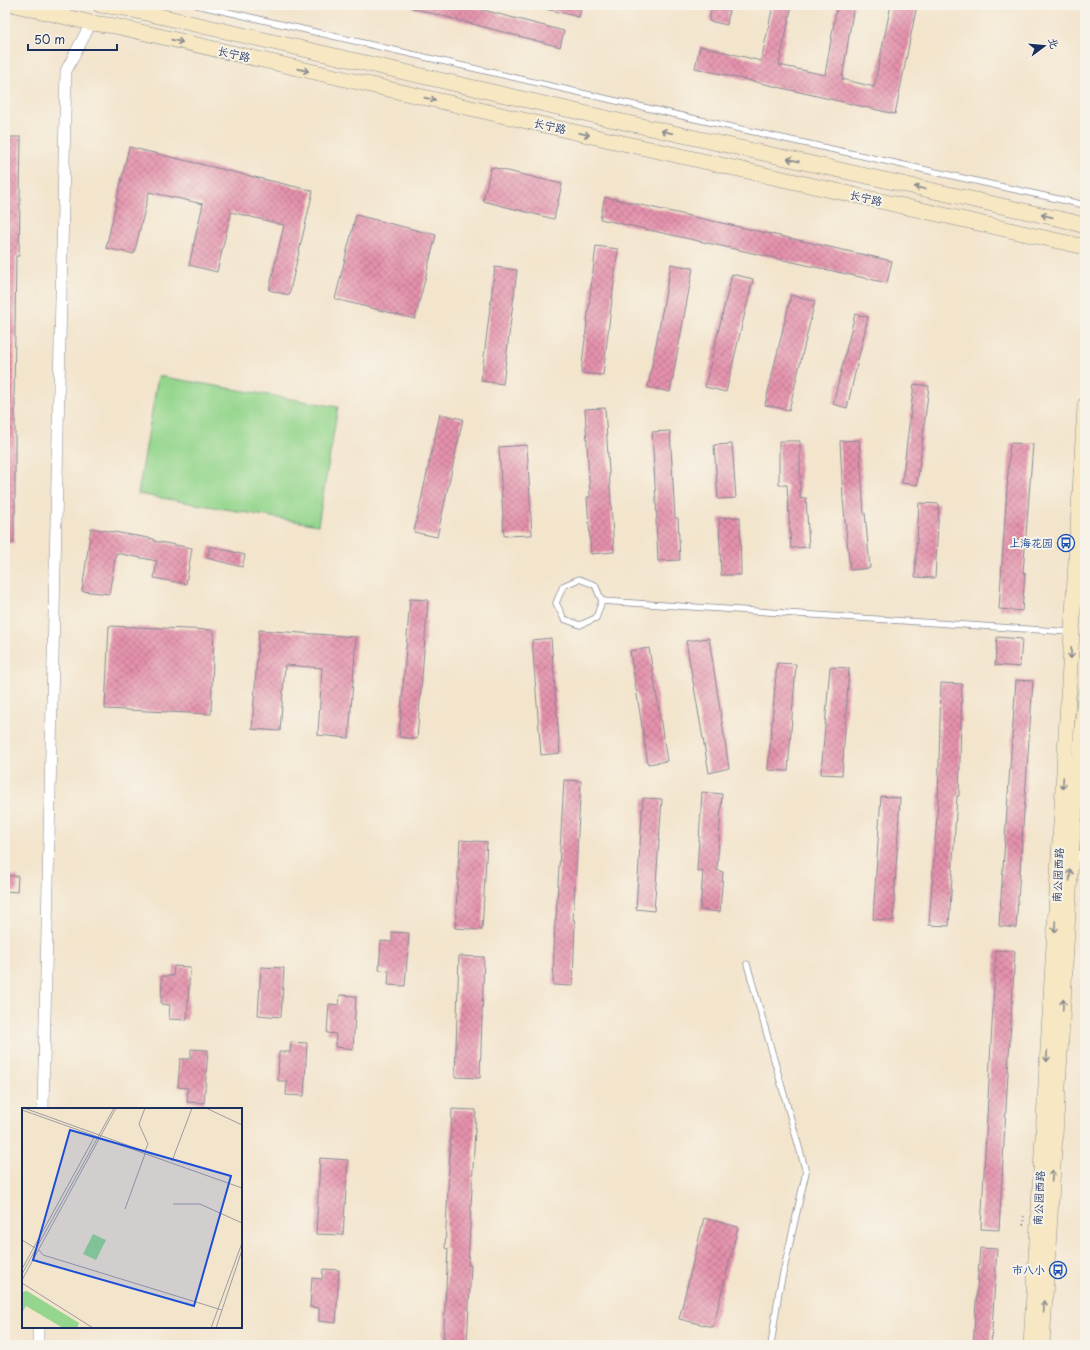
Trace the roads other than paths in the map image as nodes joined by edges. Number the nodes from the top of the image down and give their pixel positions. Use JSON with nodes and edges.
{"nodes":[{"id":1,"x":16,"y":5,"type":"edge"},
{"id":2,"x":100,"y":5,"type":"edge"},
{"id":3,"x":197,"y":5,"type":"edge"},
{"id":4,"x":92,"y":23,"type":"junction"},
{"id":5,"x":1085,"y":205,"type":"edge"},
{"id":6,"x":1085,"y":226,"type":"edge"},
{"id":7,"x":1085,"y":247,"type":"edge"},
{"id":8,"x":1085,"y":405,"type":"edge"},
{"id":9,"x":602,"y":601,"type":"junction"},
{"id":10,"x":1073,"y":632,"type":"junction"},
{"id":11,"x":1085,"y":694,"type":"edge"},
{"id":12,"x":1078,"y":857,"type":"edge"},
{"id":13,"x":747,"y":964,"type":"dead end"},
{"id":14,"x":43,"y":1108,"type":"edge"},
{"id":15,"x":38,"y":1328,"type":"edge"},
{"id":16,"x":38,"y":1345,"type":"edge"},
{"id":17,"x":771,"y":1345,"type":"edge"},
{"id":18,"x":1031,"y":1345,"type":"edge"},
{"id":19,"x":1042,"y":1345,"type":"edge"}],
"edges":[{"from":1,"to":4,"type":"main road","name":"长宁路"},
{"from":6,"to":2,"type":"main road","name":"长宁路","one_way":true},
{"from":3,"to":5,"type":"lane"},
{"from":4,"to":7,"type":"main road","name":"长宁路","one_way":true},
{"from":4,"to":14,"type":"street"},
{"from":8,"to":10,"type":"main road","name":"南公园西路"},
{"from":9,"to":9,"type":"lane"},
{"from":9,"to":10,"type":"lane"},
{"from":10,"to":18,"type":"main road","name":"南公园西路","one_way":true},
{"from":11,"to":12,"type":"main road","name":"南公园西路"},
{"from":19,"to":12,"type":"main road","name":"南公园西路","one_way":true},
{"from":13,"to":17,"type":"lane"},
{"from":15,"to":16,"type":"street"}]}
